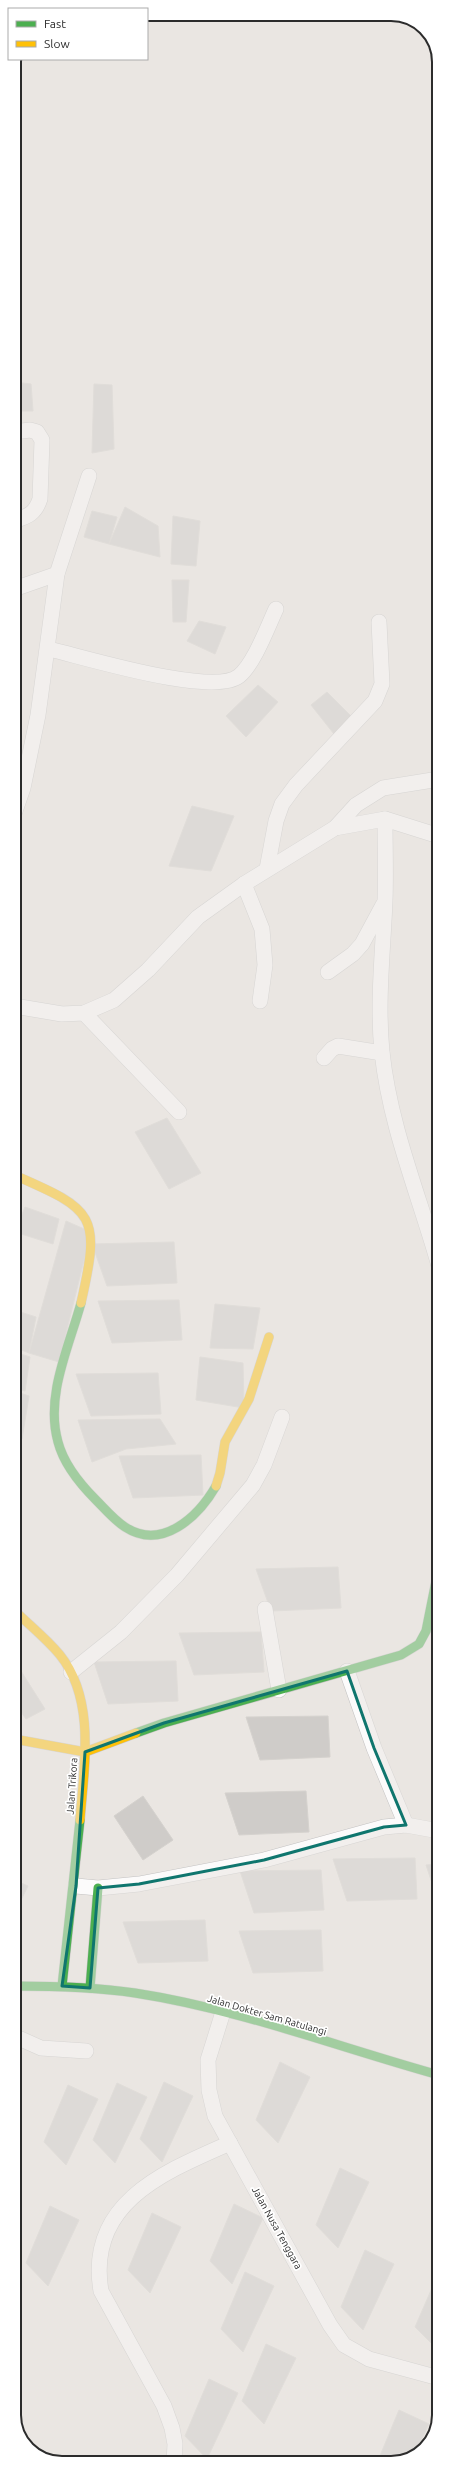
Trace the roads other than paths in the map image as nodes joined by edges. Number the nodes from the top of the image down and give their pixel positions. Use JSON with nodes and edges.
{"nodes":[{"id":1,"x":21,"y":431,"type":"edge"},
{"id":2,"x":89,"y":476,"type":"dead end"},
{"id":3,"x":21,"y":519,"type":"edge"},
{"id":4,"x":57,"y":574,"type":"junction"},
{"id":5,"x":21,"y":587,"type":"edge"},
{"id":6,"x":276,"y":609,"type":"dead end"},
{"id":7,"x":379,"y":622,"type":"dead end"},
{"id":8,"x":48,"y":649,"type":"junction"},
{"id":9,"x":432,"y":780,"type":"edge"},
{"id":10,"x":21,"y":794,"type":"edge"},
{"id":11,"x":385,"y":819,"type":"junction"},
{"id":12,"x":335,"y":828,"type":"junction"},
{"id":13,"x":432,"y":834,"type":"edge"},
{"id":14,"x":267,"y":869,"type":"junction"},
{"id":15,"x":244,"y":884,"type":"junction"},
{"id":16,"x":385,"y":901,"type":"junction"},
{"id":17,"x":328,"y":972,"type":"dead end"},
{"id":18,"x":260,"y":1001,"type":"dead end"},
{"id":19,"x":21,"y":1007,"type":"edge"},
{"id":20,"x":84,"y":1014,"type":"junction"},
{"id":21,"x":382,"y":1053,"type":"junction"},
{"id":22,"x":324,"y":1058,"type":"dead end"},
{"id":23,"x":179,"y":1112,"type":"dead end"},
{"id":24,"x":21,"y":1178,"type":"edge"},
{"id":25,"x":432,"y":1244,"type":"edge"},
{"id":26,"x":268,"y":1337,"type":"dead end"},
{"id":27,"x":282,"y":1417,"type":"dead end"},
{"id":28,"x":432,"y":1598,"type":"edge"},
{"id":29,"x":266,"y":1609,"type":"dead end"},
{"id":30,"x":21,"y":1617,"type":"edge"},
{"id":31,"x":347,"y":1671,"type":"junction"},
{"id":32,"x":71,"y":1672,"type":"junction"},
{"id":33,"x":279,"y":1690,"type":"junction"},
{"id":34,"x":21,"y":1740,"type":"edge"},
{"id":35,"x":85,"y":1752,"type":"junction"},
{"id":36,"x":406,"y":1825,"type":"junction"},
{"id":37,"x":432,"y":1830,"type":"edge"},
{"id":38,"x":76,"y":1886,"type":"junction"},
{"id":39,"x":98,"y":1888,"type":"junction"},
{"id":40,"x":21,"y":1986,"type":"edge"},
{"id":41,"x":62,"y":1986,"type":"junction"},
{"id":42,"x":90,"y":1988,"type":"junction"},
{"id":43,"x":224,"y":2012,"type":"junction"},
{"id":44,"x":21,"y":2039,"type":"edge"},
{"id":45,"x":86,"y":2051,"type":"dead end"},
{"id":46,"x":432,"y":2073,"type":"edge"},
{"id":47,"x":230,"y":2143,"type":"junction"},
{"id":48,"x":432,"y":2376,"type":"edge"},
{"id":49,"x":174,"y":2456,"type":"edge"}],
"edges":[{"from":1,"to":3,"type":"street"},
{"from":2,"to":4,"type":"street"},
{"from":4,"to":5,"type":"street"},
{"from":4,"to":8,"type":"street"},
{"from":6,"to":8,"type":"street"},
{"from":7,"to":14,"type":"street"},
{"from":8,"to":10,"type":"street"},
{"from":9,"to":12,"type":"street"},
{"from":11,"to":12,"type":"street"},
{"from":11,"to":13,"type":"street"},
{"from":11,"to":16,"type":"street"},
{"from":12,"to":14,"type":"street"},
{"from":14,"to":15,"type":"street"},
{"from":15,"to":18,"type":"street"},
{"from":15,"to":20,"type":"street"},
{"from":16,"to":17,"type":"street"},
{"from":16,"to":21,"type":"street"},
{"from":19,"to":20,"type":"street"},
{"from":20,"to":23,"type":"street"},
{"from":21,"to":22,"type":"street"},
{"from":21,"to":25,"type":"street"},
{"from":24,"to":26,"type":"street"},
{"from":27,"to":32,"type":"street"},
{"from":28,"to":31,"type":"street"},
{"from":29,"to":33,"type":"street"},
{"from":30,"to":32,"type":"street","name":"Jalan Trikora"},
{"from":31,"to":33,"type":"street"},
{"from":31,"to":36,"type":"street"},
{"from":32,"to":35,"type":"street","name":"Jalan Trikora"},
{"from":33,"to":35,"type":"street"},
{"from":34,"to":35,"type":"street"},
{"from":35,"to":38,"type":"street","name":"Jalan Trikora"},
{"from":36,"to":37,"type":"street"},
{"from":36,"to":39,"type":"street"},
{"from":38,"to":39,"type":"street"},
{"from":38,"to":41,"type":"street","name":"Jalan Trikora"},
{"from":39,"to":42,"type":"street"},
{"from":40,"to":41,"type":"street","name":"Jalan Dokter Sam Ratulangi"},
{"from":41,"to":42,"type":"street","name":"Jalan Dokter Sam Ratulangi"},
{"from":42,"to":43,"type":"street","name":"Jalan Dokter Sam Ratulangi"},
{"from":43,"to":46,"type":"street","name":"Jalan Dokter Sam Ratulangi"},
{"from":43,"to":47,"type":"street","name":"Jalan Nusa Tenggara"},
{"from":44,"to":45,"type":"street"},
{"from":47,"to":48,"type":"street","name":"Jalan Nusa Tenggara"},
{"from":47,"to":49,"type":"street"}]}
